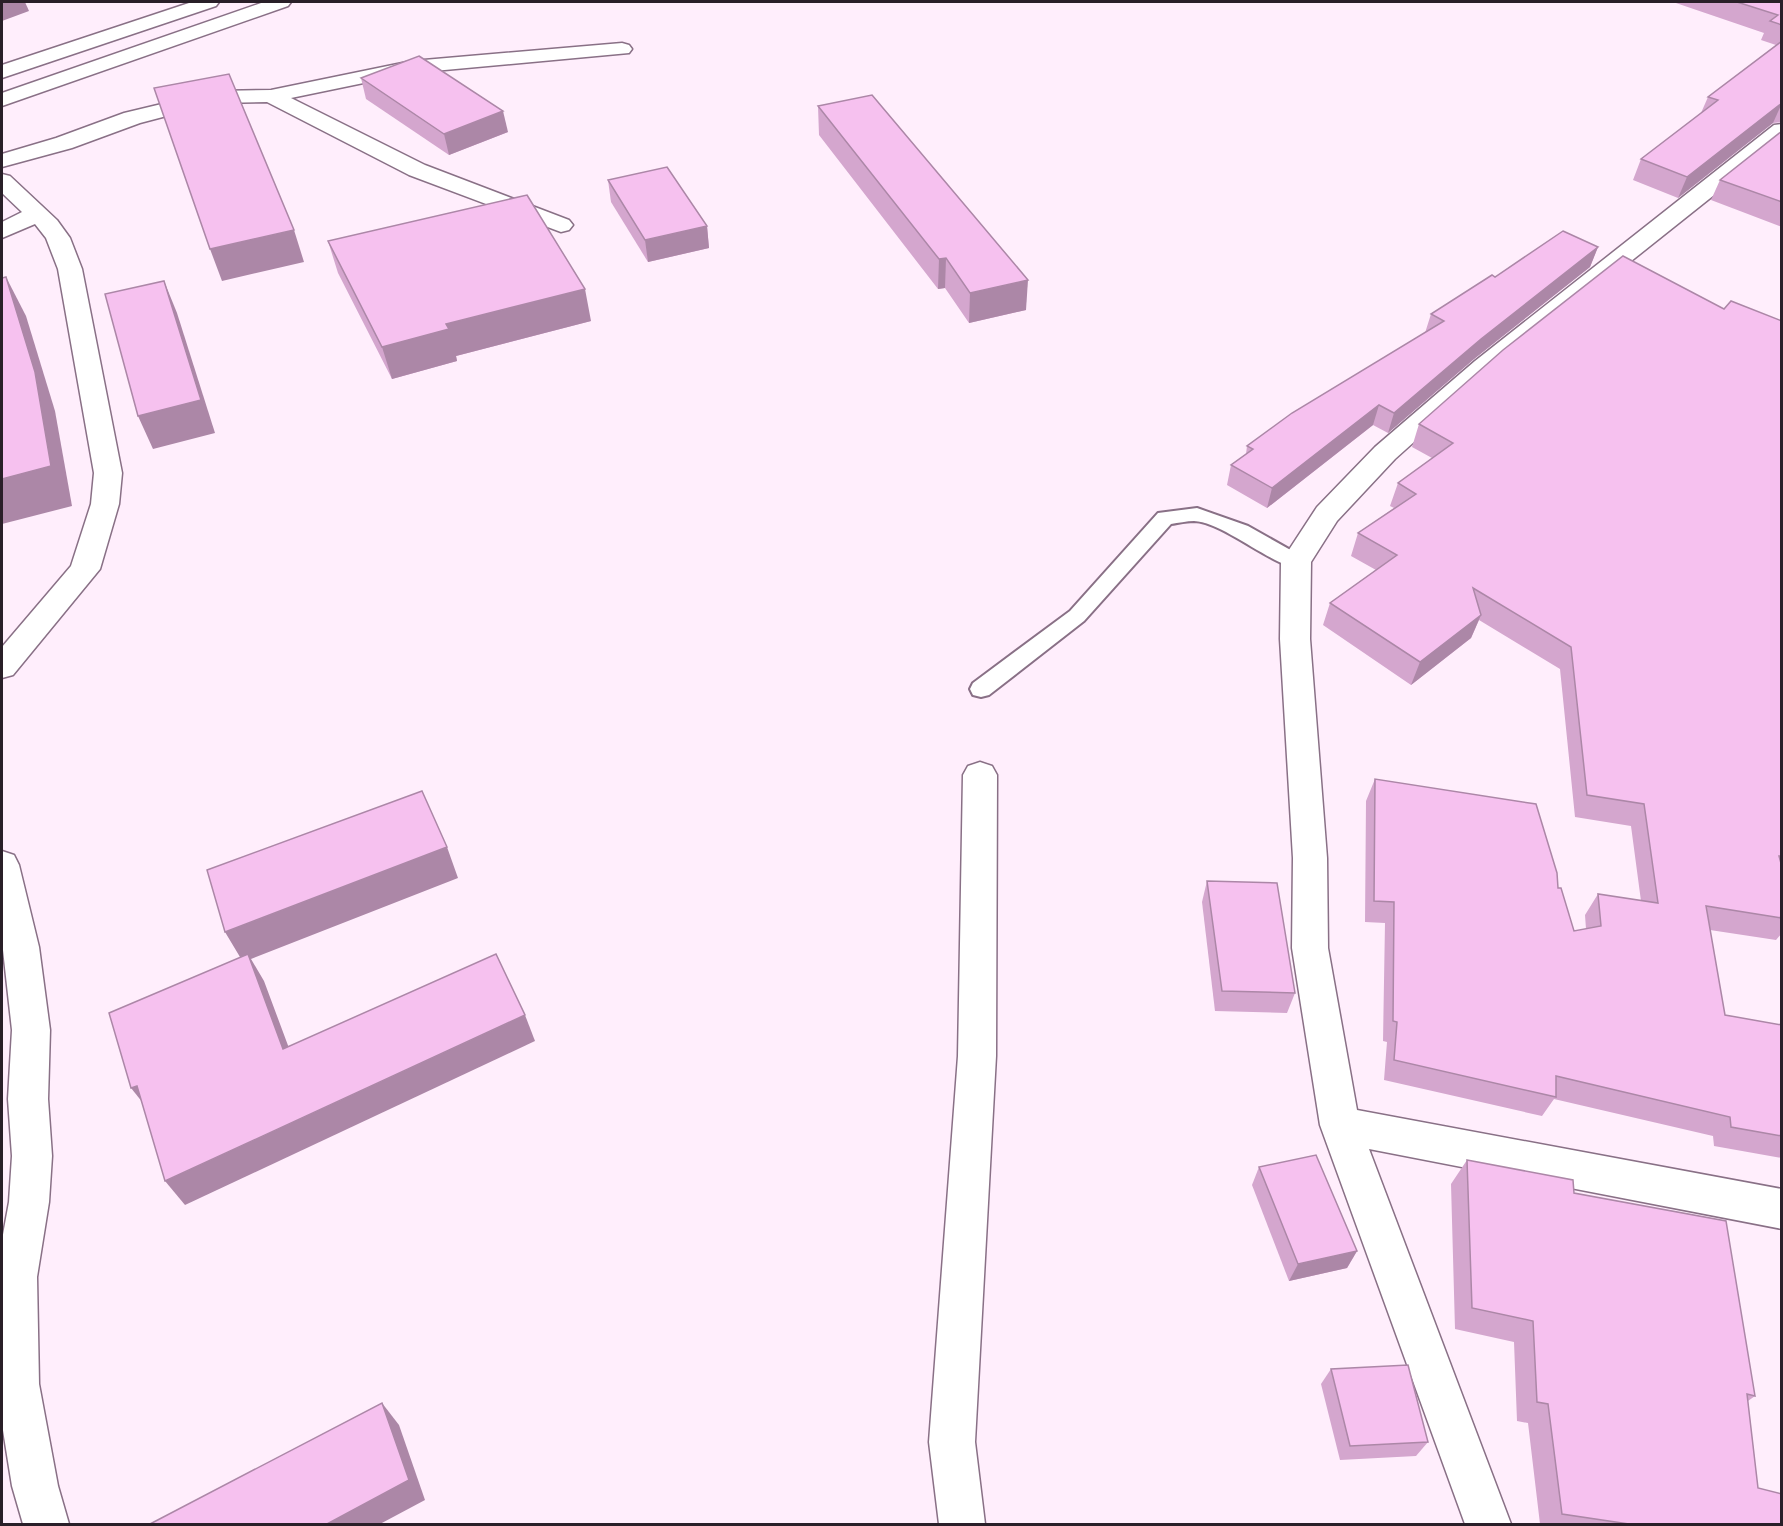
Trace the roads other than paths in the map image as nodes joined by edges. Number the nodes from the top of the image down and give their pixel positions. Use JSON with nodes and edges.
{"nodes":[{"id":1,"x":201,"y":2,"type":"edge"},
{"id":2,"x":281,"y":2,"type":"edge"},
{"id":3,"x":622,"y":49,"type":"dead end"},
{"id":4,"x":2,"y":72,"type":"edge"},
{"id":5,"x":271,"y":96,"type":"junction"},
{"id":6,"x":2,"y":100,"type":"edge"},
{"id":7,"x":1782,"y":130,"type":"edge"},
{"id":8,"x":2,"y":161,"type":"edge"},
{"id":9,"x":2,"y":181,"type":"edge"},
{"id":10,"x":37,"y":214,"type":"junction"},
{"id":11,"x":561,"y":225,"type":"dead end"},
{"id":12,"x":2,"y":231,"type":"edge"},
{"id":13,"x":1296,"y":562,"type":"junction"},
{"id":14,"x":2,"y":667,"type":"edge"},
{"id":15,"x":981,"y":689,"type":"dead end"},
{"id":16,"x":980,"y":776,"type":"dead end"},
{"id":17,"x":2,"y":865,"type":"edge"},
{"id":18,"x":1340,"y":1125,"type":"junction"},
{"id":19,"x":1782,"y":1209,"type":"edge"},
{"id":20,"x":9,"y":1284,"type":"edge"},
{"id":21,"x":46,"y":1524,"type":"edge"},
{"id":22,"x":962,"y":1524,"type":"edge"},
{"id":23,"x":1488,"y":1524,"type":"edge"}],
"edges":[{"from":1,"to":4,"type":"main road"},
{"from":2,"to":6,"type":"main road"},
{"from":3,"to":5,"type":"main road"},
{"from":5,"to":8,"type":"main road"},
{"from":5,"to":11,"type":"main road"},
{"from":7,"to":13,"type":"main road"},
{"from":9,"to":10,"type":"main road"},
{"from":10,"to":12,"type":"main road"},
{"from":10,"to":14,"type":"main road"},
{"from":13,"to":15,"type":"lane"},
{"from":13,"to":18,"type":"main road"},
{"from":16,"to":22,"type":"main road"},
{"from":17,"to":20,"type":"main road"},
{"from":18,"to":19,"type":"main road"},
{"from":18,"to":23,"type":"main road"},
{"from":20,"to":21,"type":"main road"}]}
